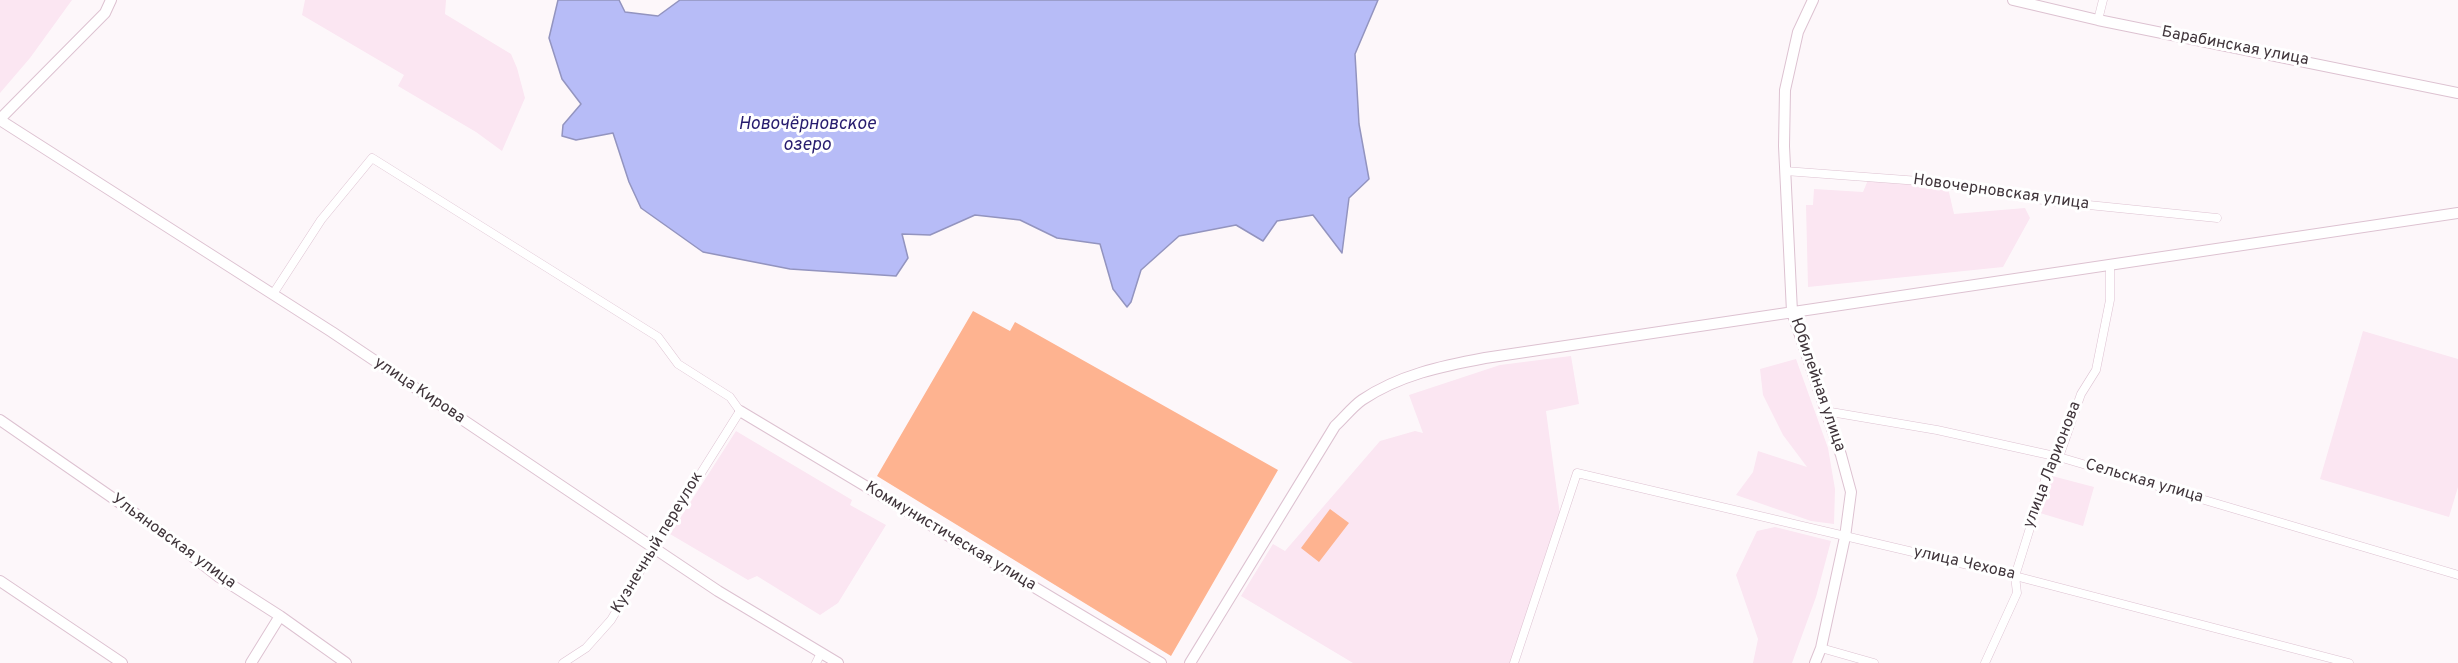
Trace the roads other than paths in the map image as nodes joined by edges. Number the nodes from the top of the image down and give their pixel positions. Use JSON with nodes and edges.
{"nodes":[{"id":1,"x":111,"y":0,"type":"edge"},
{"id":2,"x":1813,"y":0,"type":"edge"},
{"id":3,"x":2013,"y":0,"type":"edge"},
{"id":4,"x":2103,"y":0,"type":"edge"},
{"id":5,"x":2098,"y":20,"type":"junction"},
{"id":6,"x":2458,"y":93,"type":"edge"},
{"id":7,"x":0,"y":119,"type":"edge"},
{"id":8,"x":1785,"y":171,"type":"junction"},
{"id":9,"x":2458,"y":213,"type":"edge"},
{"id":10,"x":2217,"y":218,"type":"dead end"},
{"id":11,"x":2110,"y":265,"type":"junction"},
{"id":12,"x":273,"y":294,"type":"junction"},
{"id":13,"x":1792,"y":312,"type":"junction"},
{"id":14,"x":740,"y":411,"type":"junction"},
{"id":15,"x":1826,"y":411,"type":"junction"},
{"id":16,"x":0,"y":420,"type":"edge"},
{"id":17,"x":2059,"y":457,"type":"junction"},
{"id":18,"x":1845,"y":537,"type":"junction"},
{"id":19,"x":654,"y":548,"type":"junction"},
{"id":20,"x":2458,"y":574,"type":"edge"},
{"id":21,"x":2014,"y":576,"type":"junction"},
{"id":22,"x":0,"y":581,"type":"edge"},
{"id":23,"x":280,"y":616,"type":"junction"},
{"id":24,"x":1821,"y":648,"type":"junction"},
{"id":25,"x":818,"y":658,"type":"edge"},
{"id":26,"x":569,"y":662,"type":"edge"},
{"id":27,"x":122,"y":663,"type":"edge"},
{"id":28,"x":251,"y":663,"type":"edge"},
{"id":29,"x":346,"y":663,"type":"edge"},
{"id":30,"x":838,"y":663,"type":"edge"},
{"id":31,"x":1161,"y":663,"type":"edge"},
{"id":32,"x":1190,"y":663,"type":"edge"},
{"id":33,"x":1514,"y":663,"type":"edge"},
{"id":34,"x":1815,"y":663,"type":"edge"},
{"id":35,"x":1874,"y":663,"type":"edge"},
{"id":36,"x":1985,"y":663,"type":"edge"},
{"id":37,"x":2349,"y":663,"type":"edge"}],
"edges":[{"from":1,"to":7,"type":"street"},
{"from":2,"to":8,"type":"street","name":"Юбилейная улица"},
{"from":3,"to":5,"type":"street","name":"Барабинская улица"},
{"from":4,"to":5,"type":"street"},
{"from":5,"to":6,"type":"street","name":"Барабинская улица"},
{"from":7,"to":12,"type":"street","name":"улица Кирова"},
{"from":8,"to":10,"type":"street","name":"Новочерновская улица"},
{"from":8,"to":13,"type":"street","name":"Юбилейная улица"},
{"from":9,"to":11,"type":"street"},
{"from":11,"to":13,"type":"street"},
{"from":11,"to":17,"type":"street","name":"улица Ларионова"},
{"from":12,"to":14,"type":"street"},
{"from":12,"to":19,"type":"street","name":"улица Кирова"},
{"from":13,"to":15,"type":"street","name":"Юбилейная улица"},
{"from":13,"to":32,"type":"street"},
{"from":14,"to":19,"type":"street","name":"Кузнечный переулок"},
{"from":14,"to":31,"type":"street","name":"Коммунистическая улица"},
{"from":15,"to":17,"type":"street","name":"Сельская улица"},
{"from":15,"to":18,"type":"street","name":"Юбилейная улица"},
{"from":16,"to":23,"type":"street","name":"Ульяновская улица"},
{"from":17,"to":20,"type":"street","name":"Сельская улица"},
{"from":17,"to":21,"type":"street","name":"улица Ларионова"},
{"from":18,"to":21,"type":"street","name":"улица Чехова"},
{"from":18,"to":24,"type":"street","name":"Юбилейная улица"},
{"from":18,"to":33,"type":"street","name":"улица Чехова"},
{"from":19,"to":25,"type":"street","name":"улица Кирова"},
{"from":19,"to":26,"type":"street","name":"Кузнечный переулок"},
{"from":21,"to":36,"type":"street","name":"улица Ларионова"},
{"from":21,"to":37,"type":"street","name":"улица Чехова"},
{"from":22,"to":27,"type":"street"},
{"from":23,"to":28,"type":"street"},
{"from":23,"to":29,"type":"street","name":"Ульяновская улица"},
{"from":24,"to":34,"type":"street","name":"Юбилейная улица"},
{"from":24,"to":35,"type":"street"},
{"from":25,"to":30,"type":"street","name":"улица Кирова"}]}
